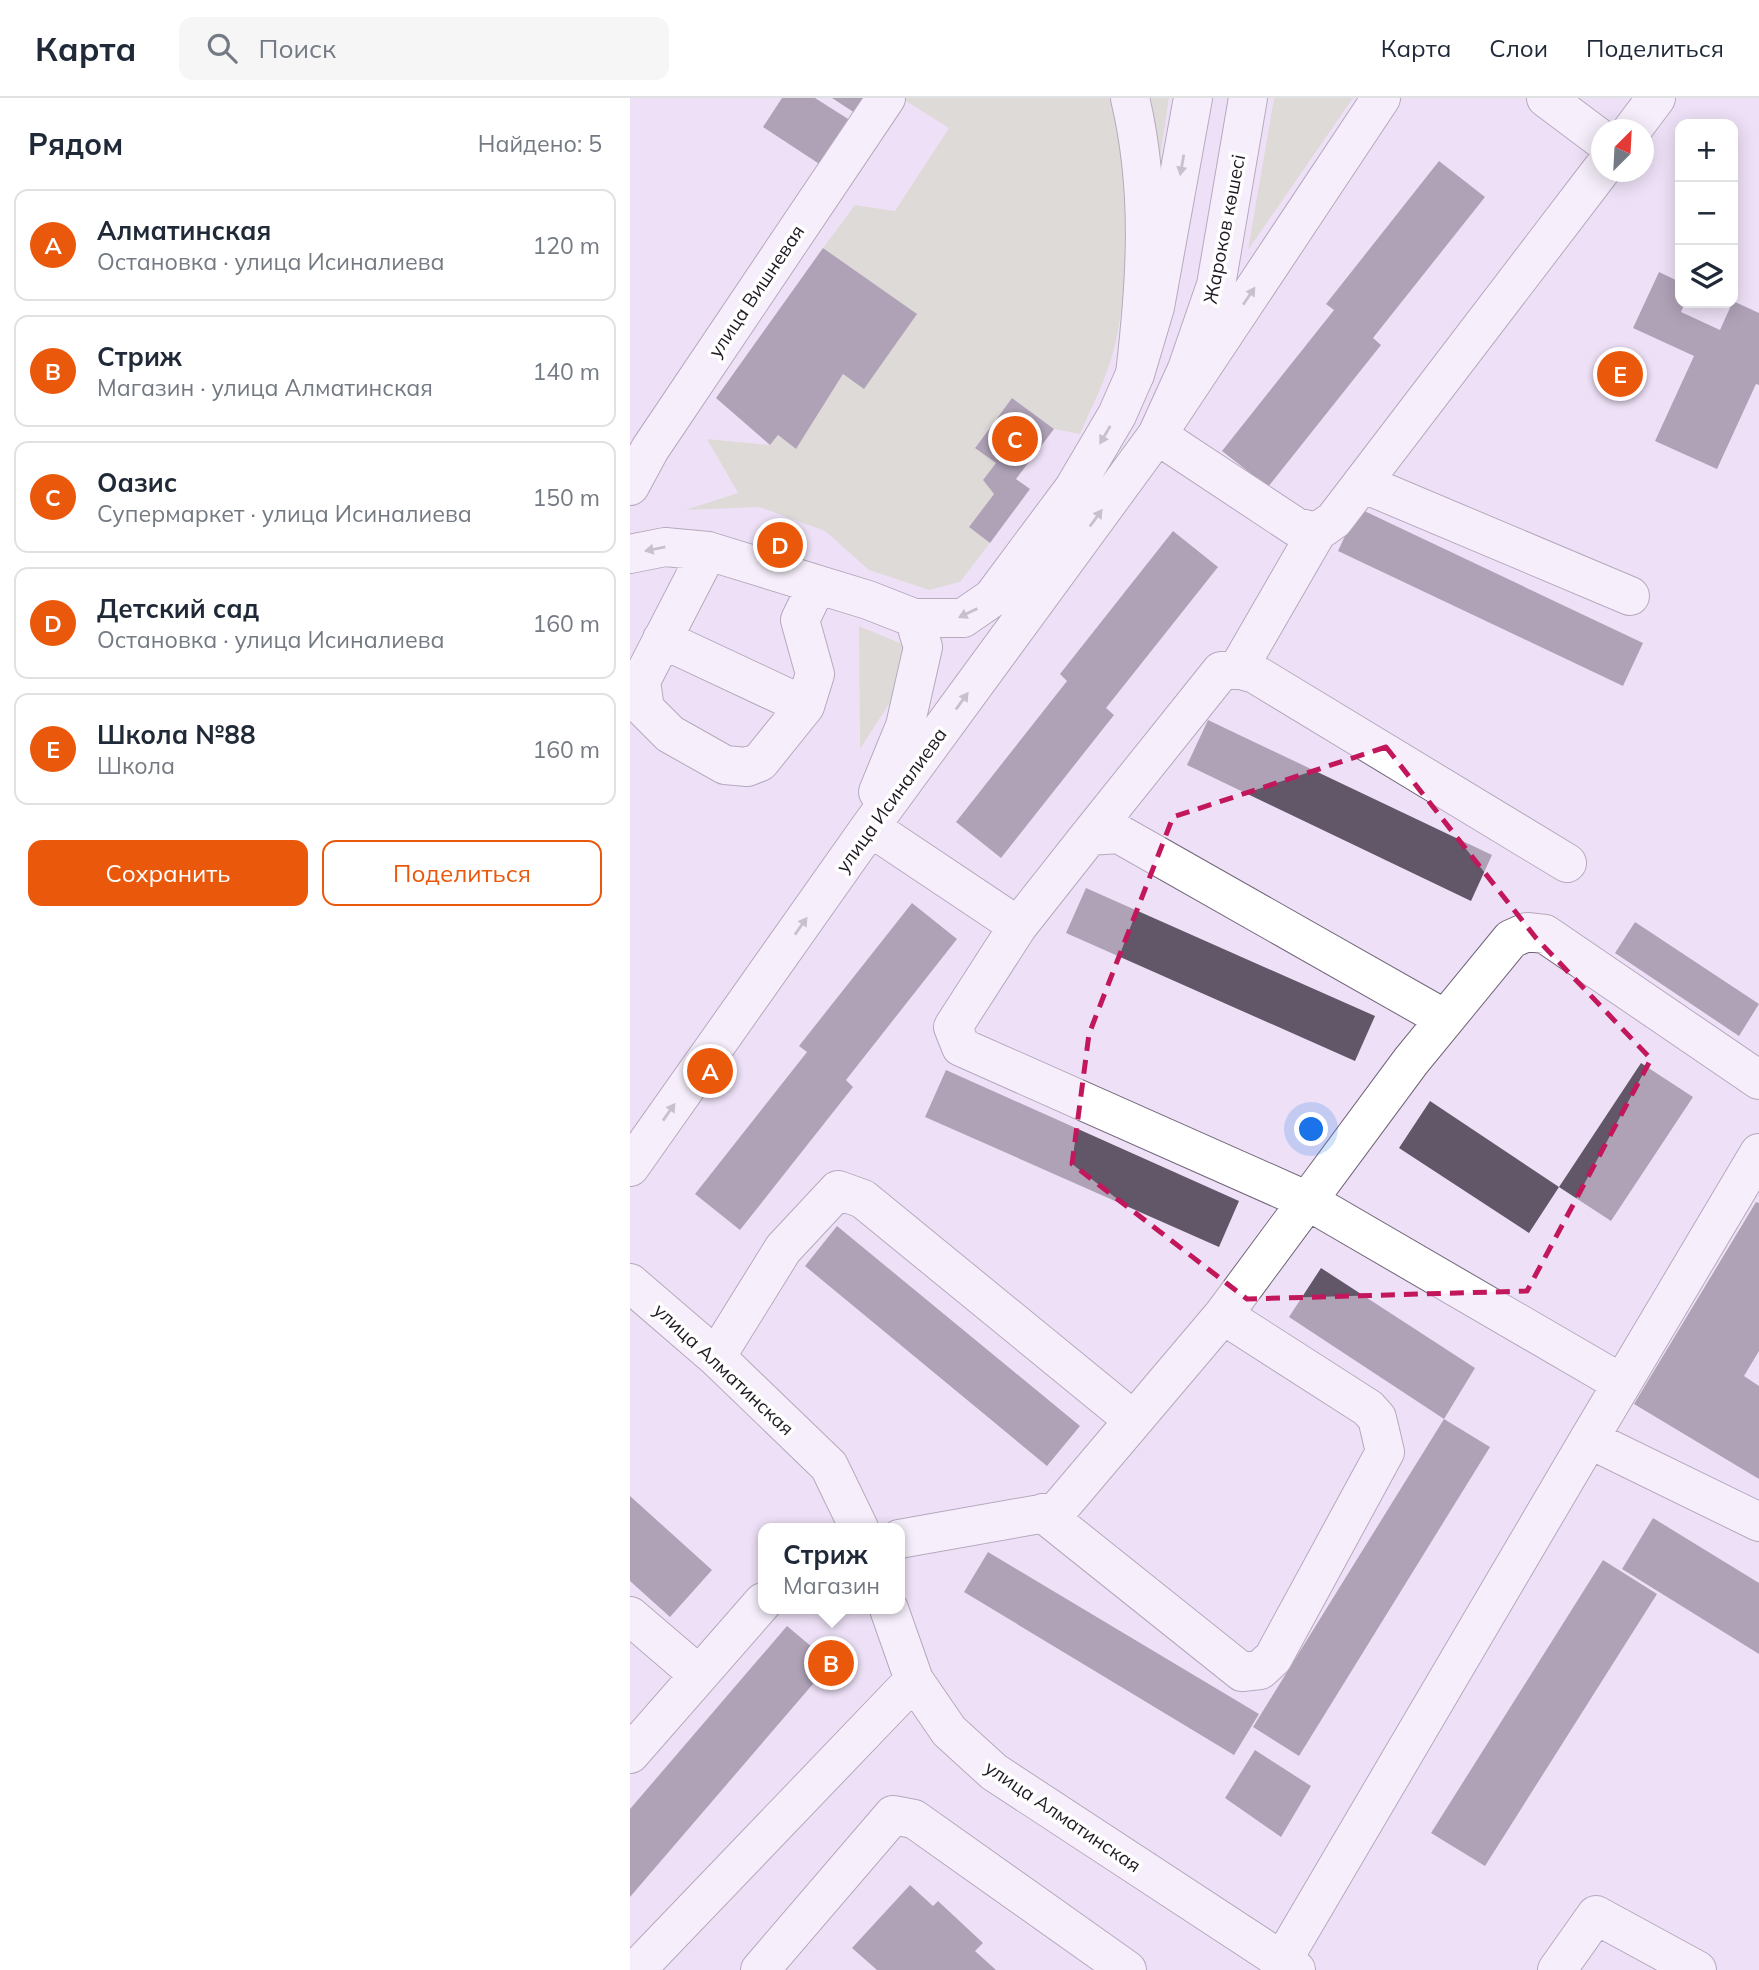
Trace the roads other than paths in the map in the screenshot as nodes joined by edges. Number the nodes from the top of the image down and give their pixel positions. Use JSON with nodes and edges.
{"nodes":[{"id":1,"x":886,"y":98,"type":"edge"},
{"id":2,"x":1129,"y":98,"type":"edge"},
{"id":3,"x":1194,"y":98,"type":"edge"},
{"id":4,"x":1248,"y":98,"type":"edge"},
{"id":5,"x":1381,"y":98,"type":"edge"},
{"id":6,"x":1546,"y":98,"type":"edge"},
{"id":7,"x":1656,"y":98,"type":"edge"},
{"id":8,"x":1640,"y":119,"type":"edge"},
{"id":9,"x":1591,"y":132,"type":"edge"},
{"id":10,"x":1591,"y":182,"type":"edge"},
{"id":11,"x":1135,"y":374,"type":"junction"},
{"id":12,"x":1157,"y":435,"type":"junction"},
{"id":13,"x":1362,"y":483,"type":"junction"},
{"id":14,"x":630,"y":486,"type":"edge"},
{"id":15,"x":1317,"y":532,"type":"junction"},
{"id":16,"x":708,"y":551,"type":"junction"},
{"id":17,"x":630,"y":554,"type":"edge"},
{"id":18,"x":817,"y":585,"type":"junction"},
{"id":19,"x":1630,"y":596,"type":"dead end"},
{"id":20,"x":914,"y":618,"type":"junction"},
{"id":21,"x":662,"y":639,"type":"junction"},
{"id":22,"x":1238,"y":669,"type":"junction"},
{"id":23,"x":805,"y":706,"type":"junction"},
{"id":24,"x":1089,"y":836,"type":"junction"},
{"id":25,"x":863,"y":838,"type":"junction"},
{"id":26,"x":1567,"y":863,"type":"dead end"},
{"id":27,"x":1018,"y":926,"type":"junction"},
{"id":28,"x":1446,"y":1019,"type":"junction"},
{"id":29,"x":1759,"y":1080,"type":"edge"},
{"id":30,"x":1759,"y":1153,"type":"edge"},
{"id":31,"x":630,"y":1167,"type":"edge"},
{"id":32,"x":1308,"y":1201,"type":"junction"},
{"id":33,"x":630,"y":1283,"type":"edge"},
{"id":34,"x":1223,"y":1315,"type":"junction"},
{"id":35,"x":716,"y":1357,"type":"junction"},
{"id":36,"x":1620,"y":1383,"type":"junction"},
{"id":37,"x":1132,"y":1419,"type":"junction"},
{"id":38,"x":1589,"y":1439,"type":"junction"},
{"id":39,"x":1043,"y":1513,"type":"junction"},
{"id":40,"x":845,"y":1521,"type":"edge"},
{"id":41,"x":1759,"y":1521,"type":"edge"},
{"id":42,"x":905,"y":1538,"type":"edge"},
{"id":43,"x":758,"y":1608,"type":"edge"},
{"id":44,"x":891,"y":1614,"type":"edge"},
{"id":45,"x":630,"y":1616,"type":"edge"},
{"id":46,"x":699,"y":1675,"type":"junction"},
{"id":47,"x":914,"y":1680,"type":"junction"},
{"id":48,"x":630,"y":1754,"type":"edge"},
{"id":49,"x":1289,"y":1965,"type":"edge"},
{"id":50,"x":636,"y":1970,"type":"edge"},
{"id":51,"x":760,"y":1970,"type":"edge"},
{"id":52,"x":1127,"y":1970,"type":"edge"},
{"id":53,"x":1557,"y":1970,"type":"edge"},
{"id":54,"x":1697,"y":1970,"type":"edge"}],
"edges":[{"from":1,"to":14,"type":"street","name":"улица Вишневая"},
{"from":2,"to":11,"type":"street"},
{"from":3,"to":11,"type":"street","one_way":true},
{"from":4,"to":12,"type":"street","name":"Жароков көшесі"},
{"from":12,"to":5,"type":"street","one_way":true},
{"from":6,"to":9,"type":"street"},
{"from":7,"to":8,"type":"street"},
{"from":10,"to":13,"type":"street"},
{"from":11,"to":20,"type":"street","one_way":true},
{"from":12,"to":15,"type":"street"},
{"from":25,"to":12,"type":"street","name":"улица Исиналиева","one_way":true},
{"from":13,"to":15,"type":"street"},
{"from":13,"to":19,"type":"street"},
{"from":15,"to":22,"type":"street"},
{"from":16,"to":17,"type":"street","one_way":true},
{"from":16,"to":18,"type":"street"},
{"from":16,"to":21,"type":"street"},
{"from":18,"to":20,"type":"street"},
{"from":18,"to":23,"type":"street"},
{"from":20,"to":25,"type":"street"},
{"from":21,"to":23,"type":"street"},
{"from":21,"to":23,"type":"street"},
{"from":22,"to":24,"type":"street"},
{"from":22,"to":26,"type":"street"},
{"from":24,"to":27,"type":"street"},
{"from":24,"to":28,"type":"street"},
{"from":25,"to":27,"type":"street"},
{"from":31,"to":25,"type":"street","name":"улица Исиналиева","one_way":true},
{"from":27,"to":32,"type":"street"},
{"from":28,"to":29,"type":"street"},
{"from":28,"to":32,"type":"street"},
{"from":30,"to":36,"type":"street"},
{"from":32,"to":34,"type":"street"},
{"from":32,"to":36,"type":"street"},
{"from":33,"to":35,"type":"street","name":"улица Алматинская"},
{"from":34,"to":37,"type":"street"},
{"from":34,"to":39,"type":"street"},
{"from":35,"to":37,"type":"street"},
{"from":35,"to":40,"type":"street","name":"улица Алматинская"},
{"from":36,"to":38,"type":"street"},
{"from":37,"to":39,"type":"street"},
{"from":38,"to":41,"type":"street"},
{"from":38,"to":49,"type":"street"},
{"from":39,"to":42,"type":"street"},
{"from":43,"to":46,"type":"street"},
{"from":44,"to":47,"type":"street","name":"улица Алматинская"},
{"from":45,"to":46,"type":"street"},
{"from":46,"to":48,"type":"street"},
{"from":47,"to":49,"type":"street","name":"улица Алматинская"},
{"from":47,"to":50,"type":"street"},
{"from":51,"to":52,"type":"street"},
{"from":53,"to":54,"type":"street"}]}
